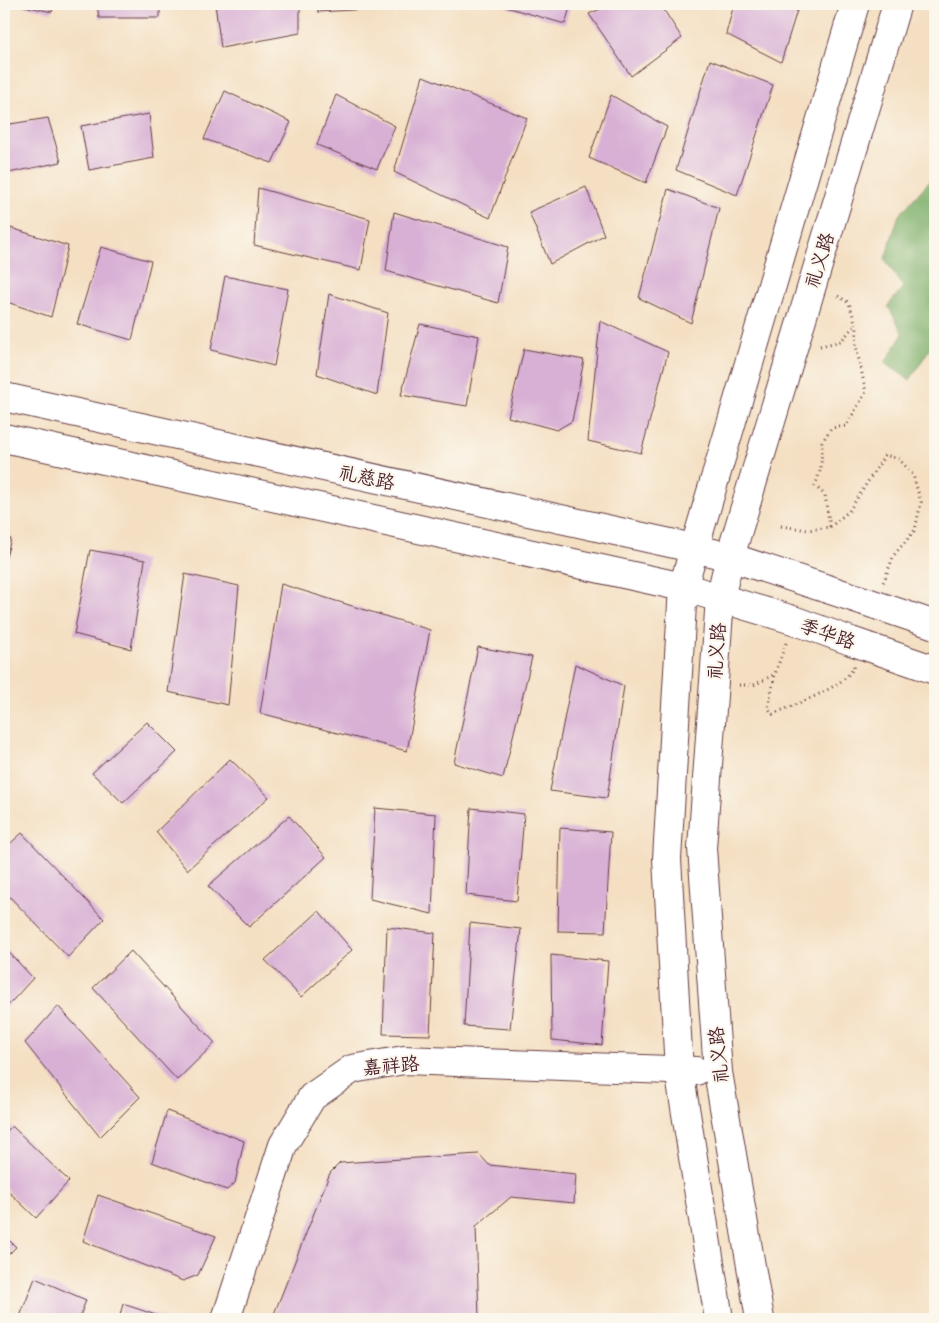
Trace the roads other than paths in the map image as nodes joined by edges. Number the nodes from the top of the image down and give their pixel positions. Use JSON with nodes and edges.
{"nodes":[{"id":1,"x":855,"y":4,"type":"edge"},
{"id":2,"x":896,"y":4,"type":"edge"},
{"id":3,"x":4,"y":398,"type":"edge"},
{"id":4,"x":4,"y":438,"type":"edge"},
{"id":5,"x":693,"y":548,"type":"junction"},
{"id":6,"x":730,"y":557,"type":"junction"},
{"id":7,"x":683,"y":587,"type":"junction"},
{"id":8,"x":720,"y":598,"type":"junction"},
{"id":9,"x":935,"y":625,"type":"edge"},
{"id":10,"x":935,"y":670,"type":"edge"},
{"id":11,"x":679,"y":1070,"type":"junction"},
{"id":12,"x":718,"y":1072,"type":"junction"},
{"id":13,"x":226,"y":1319,"type":"edge"},
{"id":14,"x":719,"y":1319,"type":"edge"},
{"id":15,"x":760,"y":1319,"type":"edge"}],
"edges":[{"from":1,"to":5,"type":"main road","name":"礼义路"},
{"from":2,"to":6,"type":"main road","name":"礼义路"},
{"from":3,"to":5,"type":"main road","name":"礼慈路"},
{"from":4,"to":7,"type":"main road"},
{"from":5,"to":6,"type":"main road","name":"礼慈路"},
{"from":5,"to":7,"type":"main road","name":"礼义路"},
{"from":6,"to":8,"type":"main road","name":"礼义路"},
{"from":6,"to":9,"type":"main road","bridge":true},
{"from":7,"to":8,"type":"main road"},
{"from":7,"to":11,"type":"main road","name":"礼义路"},
{"from":8,"to":10,"type":"main road","name":"季华路","bridge":true},
{"from":8,"to":12,"type":"main road","name":"礼义路"},
{"from":11,"to":12,"type":"main road","name":"嘉祥路"},
{"from":11,"to":13,"type":"main road","name":"嘉祥路"},
{"from":11,"to":14,"type":"main road","name":"礼义路"},
{"from":12,"to":15,"type":"main road","name":"礼义路"}]}
